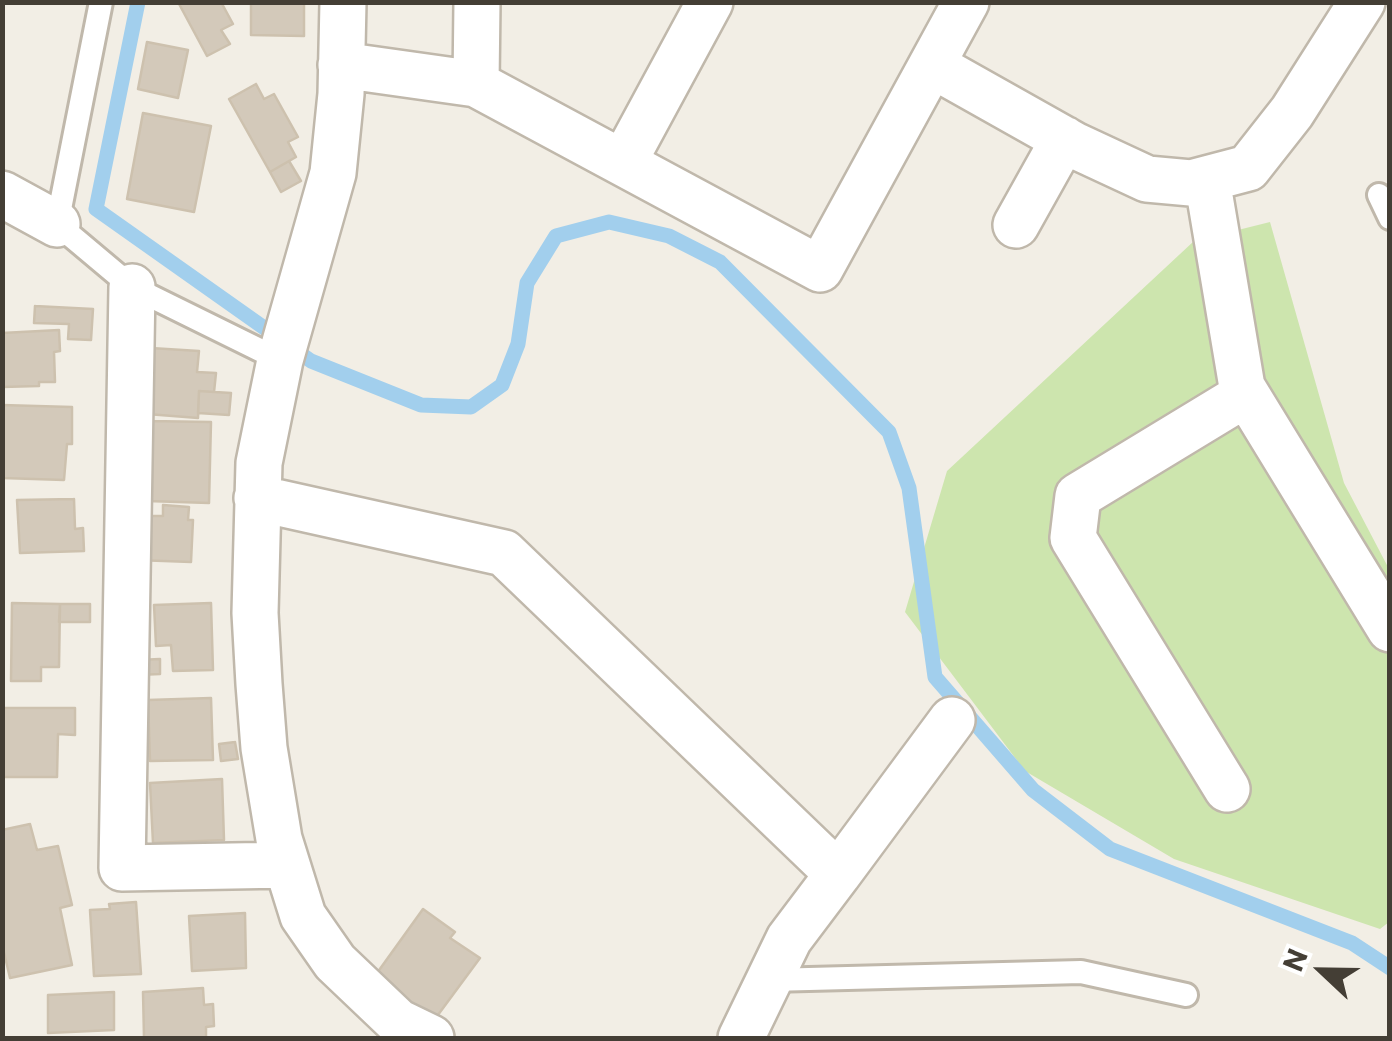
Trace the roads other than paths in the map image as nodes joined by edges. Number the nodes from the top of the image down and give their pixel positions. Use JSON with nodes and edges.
{"nodes":[{"id":1,"x":101,"y":2,"type":"edge"},
{"id":2,"x":343,"y":2,"type":"edge"},
{"id":3,"x":477,"y":2,"type":"edge"},
{"id":4,"x":710,"y":2,"type":"edge"},
{"id":5,"x":966,"y":2,"type":"edge"},
{"id":6,"x":1362,"y":2,"type":"edge"},
{"id":7,"x":342,"y":64,"type":"junction"},
{"id":8,"x":932,"y":65,"type":"junction"},
{"id":9,"x":476,"y":84,"type":"junction"},
{"id":10,"x":1064,"y":139,"type":"junction"},
{"id":11,"x":622,"y":163,"type":"junction"},
{"id":12,"x":1207,"y":178,"type":"junction"},
{"id":13,"x":2,"y":194,"type":"edge"},
{"id":14,"x":1379,"y":194,"type":"dead end"},
{"id":15,"x":1390,"y":218,"type":"edge"},
{"id":16,"x":57,"y":224,"type":"junction"},
{"id":17,"x":1016,"y":226,"type":"dead end"},
{"id":18,"x":132,"y":287,"type":"junction"},
{"id":19,"x":280,"y":360,"type":"junction"},
{"id":20,"x":1246,"y":394,"type":"junction"},
{"id":21,"x":258,"y":498,"type":"junction"},
{"id":22,"x":1390,"y":629,"type":"edge"},
{"id":23,"x":952,"y":720,"type":"dead end"},
{"id":24,"x":1227,"y":789,"type":"dead end"},
{"id":25,"x":287,"y":865,"type":"junction"},
{"id":26,"x":838,"y":874,"type":"junction"},
{"id":27,"x":770,"y":980,"type":"junction"},
{"id":28,"x":1186,"y":995,"type":"dead end"},
{"id":29,"x":431,"y":1038,"type":"edge"},
{"id":30,"x":742,"y":1038,"type":"edge"}],
"edges":[{"from":1,"to":16,"type":"lane"},
{"from":2,"to":7,"type":"street"},
{"from":3,"to":9,"type":"street"},
{"from":4,"to":11,"type":"street"},
{"from":5,"to":8,"type":"street"},
{"from":6,"to":12,"type":"street"},
{"from":7,"to":9,"type":"street"},
{"from":7,"to":19,"type":"street"},
{"from":8,"to":10,"type":"street"},
{"from":8,"to":11,"type":"street"},
{"from":9,"to":11,"type":"street"},
{"from":10,"to":12,"type":"street"},
{"from":10,"to":17,"type":"street"},
{"from":12,"to":20,"type":"street"},
{"from":13,"to":16,"type":"street"},
{"from":14,"to":15,"type":"lane"},
{"from":16,"to":18,"type":"lane"},
{"from":18,"to":19,"type":"lane"},
{"from":18,"to":25,"type":"street"},
{"from":19,"to":21,"type":"street"},
{"from":20,"to":22,"type":"street"},
{"from":20,"to":24,"type":"street"},
{"from":21,"to":25,"type":"street"},
{"from":21,"to":26,"type":"street"},
{"from":23,"to":26,"type":"street"},
{"from":25,"to":29,"type":"street"},
{"from":26,"to":27,"type":"street"},
{"from":27,"to":28,"type":"lane"},
{"from":27,"to":30,"type":"street"}]}
